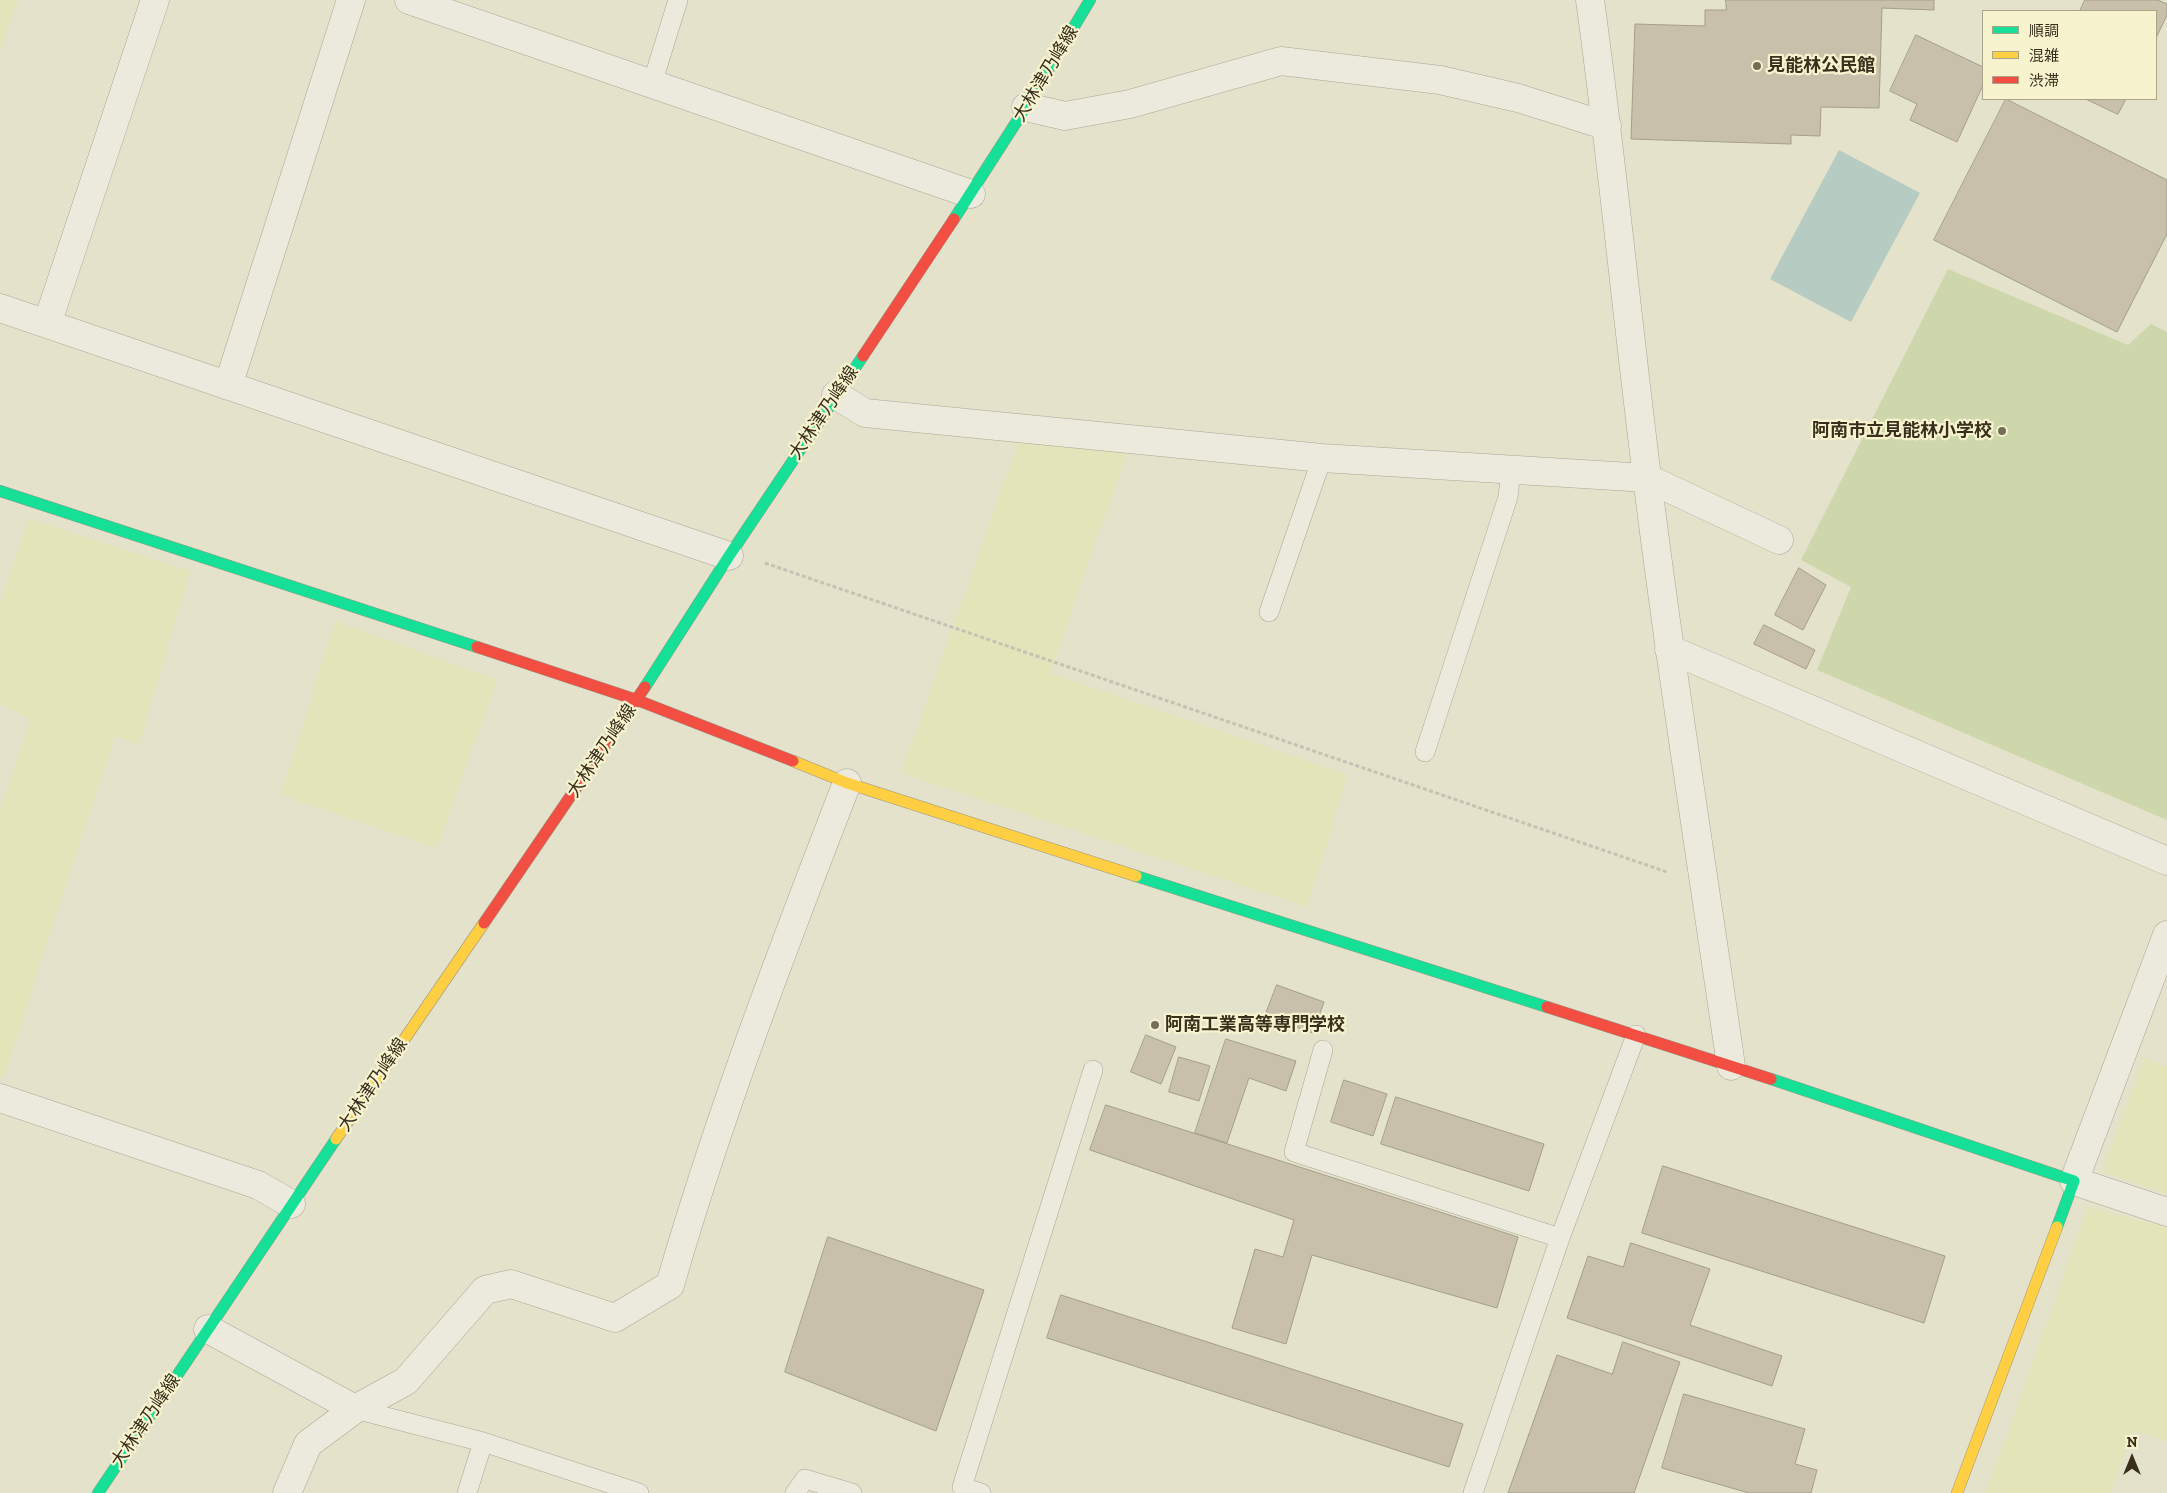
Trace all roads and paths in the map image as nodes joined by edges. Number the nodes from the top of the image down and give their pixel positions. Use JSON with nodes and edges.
{"nodes":[{"id":1,"x":155,"y":0,"type":"edge"},
{"id":2,"x":351,"y":0,"type":"edge"},
{"id":3,"x":409,"y":0,"type":"edge"},
{"id":4,"x":678,"y":0,"type":"edge"},
{"id":5,"x":1090,"y":0,"type":"edge"},
{"id":6,"x":1590,"y":0,"type":"edge"},
{"id":7,"x":652,"y":84,"type":"junction"},
{"id":8,"x":1026,"y":108,"type":"junction"},
{"id":9,"x":1607,"y":126,"type":"junction"},
{"id":10,"x":971,"y":194,"type":"junction"},
{"id":11,"x":0,"y":308,"type":"edge"},
{"id":12,"x":47,"y":324,"type":"junction"},
{"id":13,"x":228,"y":386,"type":"junction"},
{"id":14,"x":836,"y":395,"type":"junction"},
{"id":15,"x":1322,"y":458,"type":"junction"},
{"id":16,"x":1511,"y":470,"type":"junction"},
{"id":17,"x":1647,"y":478,"type":"junction"},
{"id":18,"x":0,"y":491,"type":"edge"},
{"id":19,"x":1778,"y":540,"type":"dead end"},
{"id":20,"x":729,"y":556,"type":"junction"},
{"id":21,"x":1269,"y":612,"type":"dead end"},
{"id":22,"x":1669,"y":649,"type":"junction"},
{"id":23,"x":637,"y":700,"type":"junction"},
{"id":24,"x":1425,"y":752,"type":"dead end"},
{"id":25,"x":847,"y":783,"type":"junction"},
{"id":26,"x":2167,"y":861,"type":"edge"},
{"id":27,"x":1705,"y":881,"type":"junction"},
{"id":28,"x":2167,"y":935,"type":"edge"},
{"id":29,"x":1636,"y":1035,"type":"junction"},
{"id":30,"x":1323,"y":1050,"type":"dead end"},
{"id":31,"x":1731,"y":1066,"type":"junction"},
{"id":32,"x":1093,"y":1070,"type":"dead end"},
{"id":33,"x":0,"y":1098,"type":"edge"},
{"id":34,"x":2074,"y":1181,"type":"junction"},
{"id":35,"x":291,"y":1204,"type":"junction"},
{"id":36,"x":2167,"y":1212,"type":"edge"},
{"id":37,"x":1560,"y":1238,"type":"junction"},
{"id":38,"x":208,"y":1329,"type":"junction"},
{"id":39,"x":355,"y":1409,"type":"junction"},
{"id":40,"x":484,"y":1442,"type":"junction"},
{"id":41,"x":958,"y":1490,"type":"edge"},
{"id":42,"x":98,"y":1493,"type":"edge"},
{"id":43,"x":287,"y":1493,"type":"edge"},
{"id":44,"x":467,"y":1493,"type":"edge"},
{"id":45,"x":639,"y":1493,"type":"edge"},
{"id":46,"x":795,"y":1493,"type":"edge"},
{"id":47,"x":852,"y":1493,"type":"edge"},
{"id":48,"x":981,"y":1493,"type":"edge"},
{"id":49,"x":1473,"y":1493,"type":"edge"},
{"id":50,"x":1957,"y":1493,"type":"edge"}],
"edges":[{"from":1,"to":12,"type":"street"},
{"from":2,"to":13,"type":"street"},
{"from":3,"to":7,"type":"street"},
{"from":4,"to":7,"type":"lane"},
{"from":5,"to":8,"type":"street","name":"大林津乃峰線"},
{"from":6,"to":9,"type":"street"},
{"from":7,"to":10,"type":"street"},
{"from":8,"to":9,"type":"street"},
{"from":8,"to":10,"type":"street","name":"大林津乃峰線"},
{"from":9,"to":17,"type":"street"},
{"from":10,"to":14,"type":"street","name":"大林津乃峰線"},
{"from":11,"to":12,"type":"street"},
{"from":12,"to":13,"type":"street"},
{"from":13,"to":20,"type":"street"},
{"from":14,"to":15,"type":"street"},
{"from":14,"to":20,"type":"street","name":"大林津乃峰線"},
{"from":15,"to":16,"type":"street"},
{"from":15,"to":21,"type":"lane"},
{"from":16,"to":17,"type":"street"},
{"from":16,"to":24,"type":"lane"},
{"from":17,"to":19,"type":"street"},
{"from":17,"to":22,"type":"street"},
{"from":18,"to":23,"type":"street"},
{"from":20,"to":23,"type":"street","name":"大林津乃峰線"},
{"from":20,"to":27,"type":"path"},
{"from":22,"to":26,"type":"street"},
{"from":22,"to":27,"type":"street"},
{"from":23,"to":25,"type":"street"},
{"from":23,"to":35,"type":"street","name":"大林津乃峰線"},
{"from":25,"to":29,"type":"street"},
{"from":25,"to":39,"type":"street"},
{"from":27,"to":31,"type":"street"},
{"from":28,"to":34,"type":"street"},
{"from":29,"to":31,"type":"street"},
{"from":29,"to":37,"type":"lane"},
{"from":30,"to":37,"type":"lane"},
{"from":31,"to":34,"type":"street"},
{"from":32,"to":41,"type":"lane"},
{"from":33,"to":35,"type":"street"},
{"from":34,"to":36,"type":"street"},
{"from":34,"to":50,"type":"street"},
{"from":35,"to":38,"type":"street","name":"大林津乃峰線"},
{"from":37,"to":49,"type":"lane"},
{"from":38,"to":39,"type":"street"},
{"from":38,"to":42,"type":"street","name":"大林津乃峰線"},
{"from":39,"to":40,"type":"lane"},
{"from":39,"to":43,"type":"street"},
{"from":40,"to":44,"type":"lane"},
{"from":40,"to":45,"type":"lane"},
{"from":41,"to":48,"type":"lane"},
{"from":46,"to":47,"type":"lane"}]}
